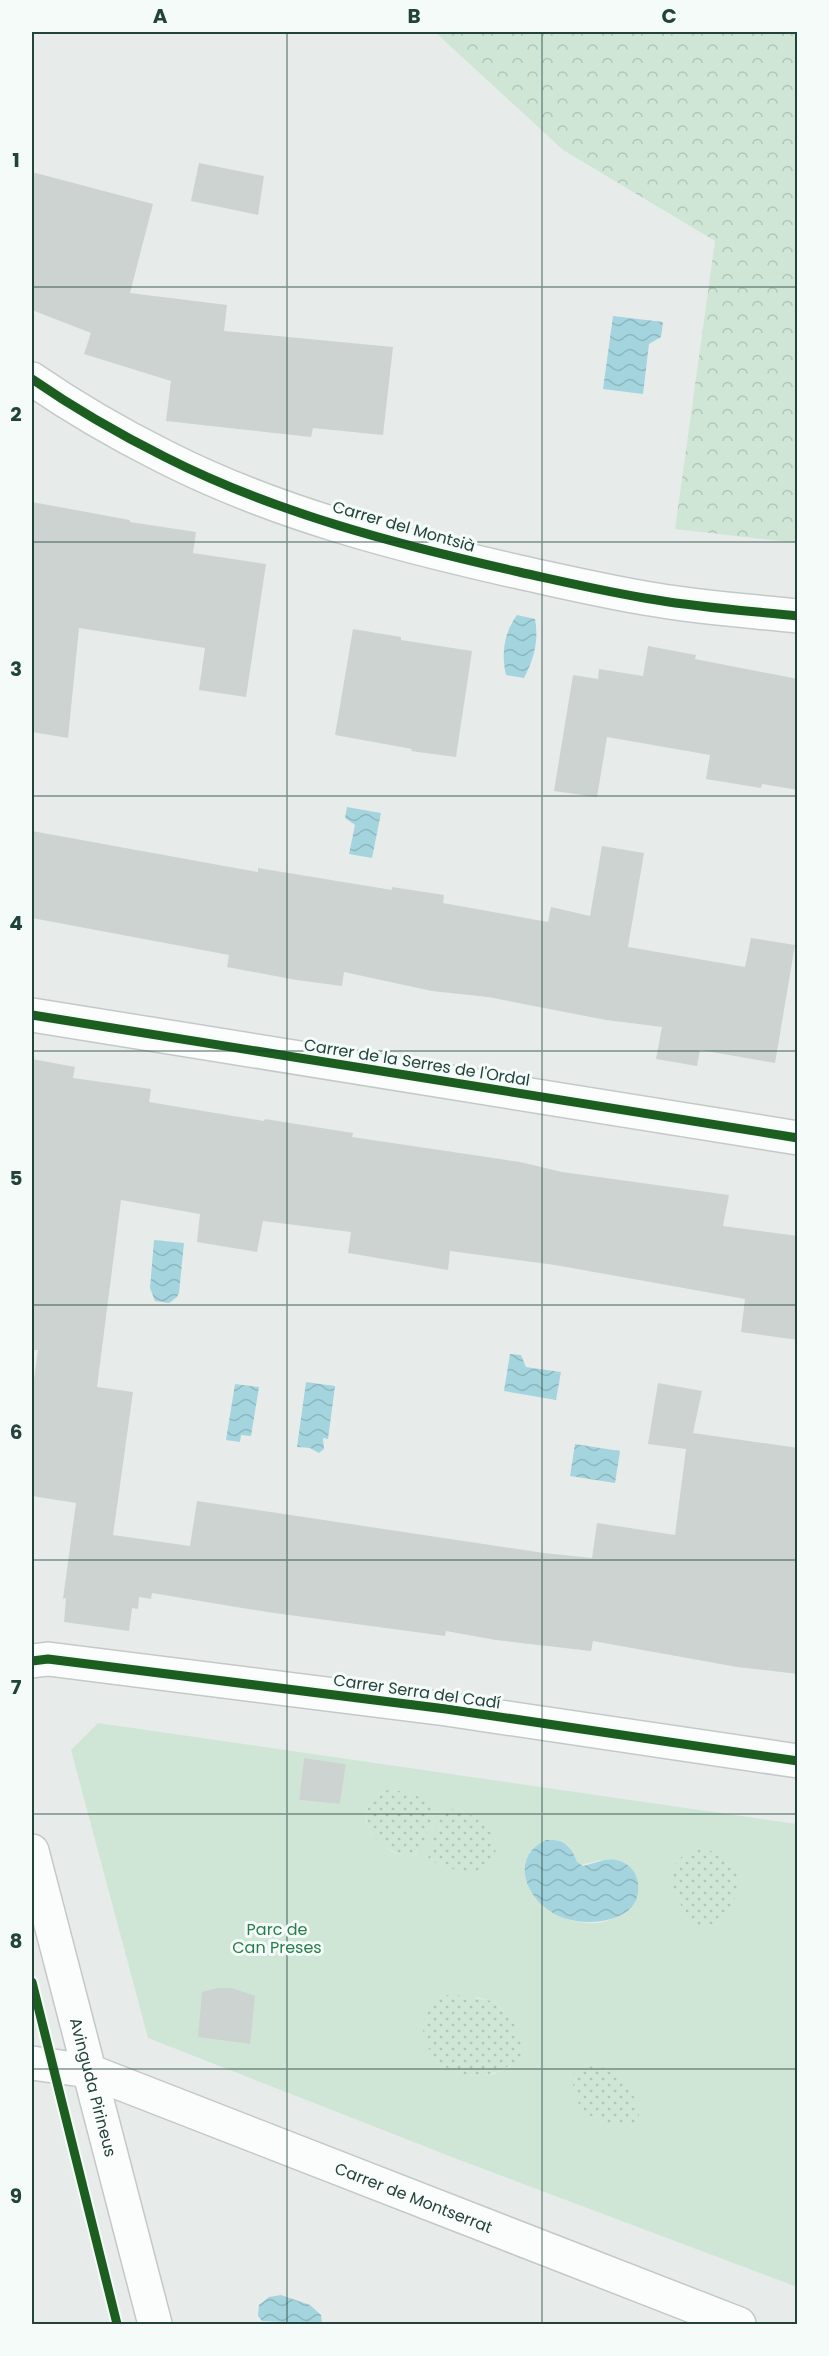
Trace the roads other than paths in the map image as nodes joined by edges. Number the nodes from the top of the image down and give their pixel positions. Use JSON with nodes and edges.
{"nodes":[{"id":1,"x":32,"y":379,"type":"edge"},
{"id":2,"x":798,"y":616,"type":"edge"},
{"id":3,"x":32,"y":1015,"type":"edge"},
{"id":4,"x":798,"y":1138,"type":"edge"},
{"id":5,"x":32,"y":1661,"type":"edge"},
{"id":6,"x":798,"y":1761,"type":"edge"},
{"id":7,"x":32,"y":1851,"type":"edge"},
{"id":8,"x":32,"y":2063,"type":"edge"},
{"id":9,"x":89,"y":2071,"type":"junction"},
{"id":10,"x":155,"y":2325,"type":"edge"},
{"id":11,"x":739,"y":2325,"type":"edge"}],
"edges":[{"from":1,"to":2,"type":"street","name":"Carrer del Montsià"},
{"from":3,"to":4,"type":"street","name":"Carrer de la Serres de l'Ordal"},
{"from":5,"to":6,"type":"street","name":"Carrer Serra del Cadí"},
{"from":7,"to":9,"type":"street","name":"Avinguda Pirineus"},
{"from":8,"to":9,"type":"street","name":"Carrer de Montserrat"},
{"from":9,"to":10,"type":"street","name":"Avinguda Pirineus"},
{"from":9,"to":11,"type":"street","name":"Carrer de Montserrat"}]}
